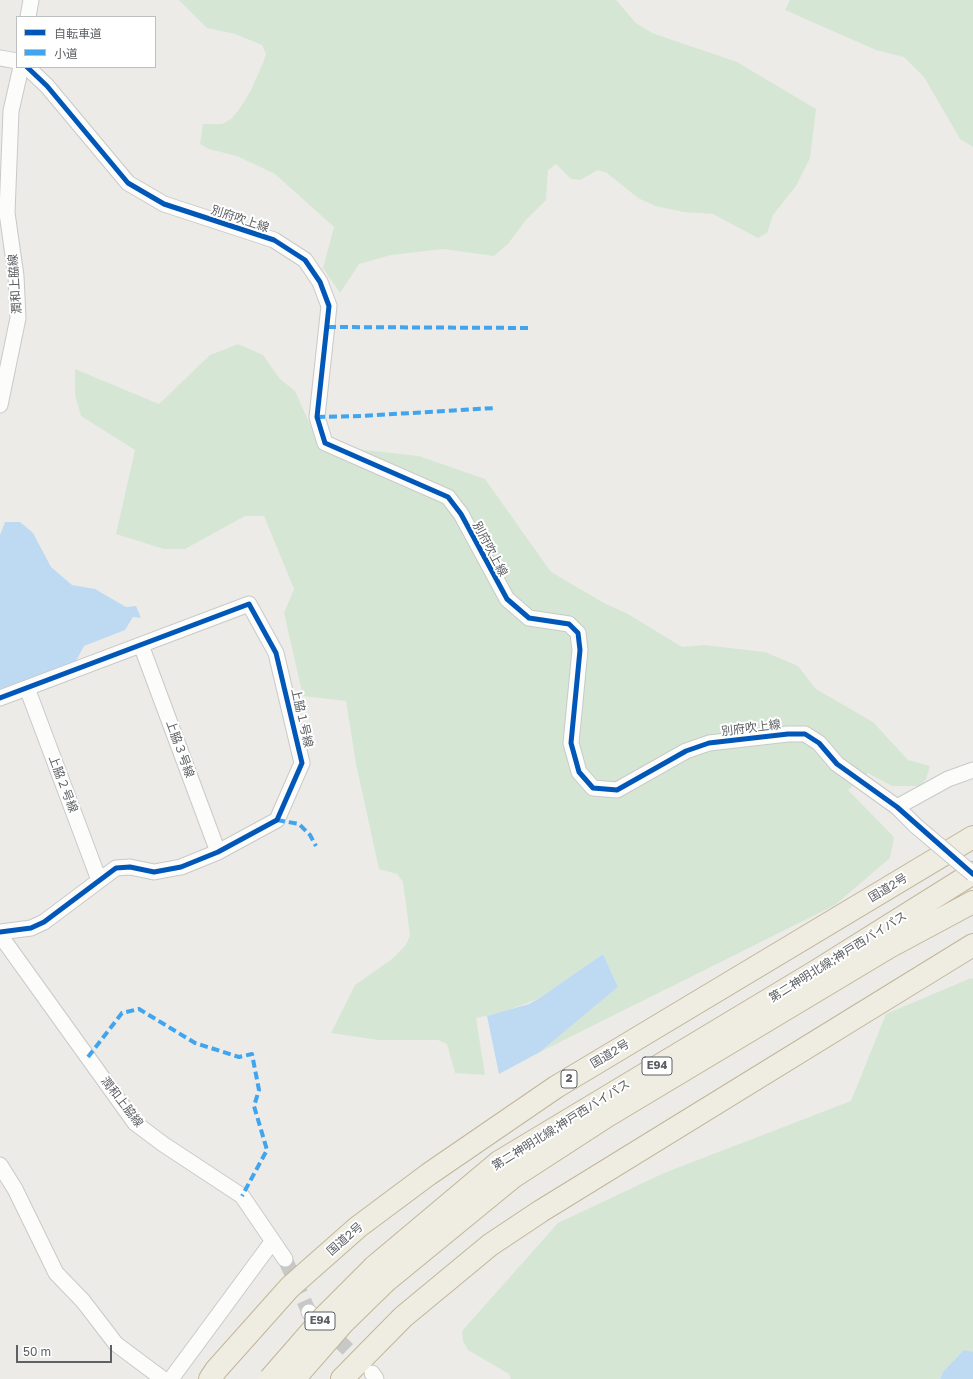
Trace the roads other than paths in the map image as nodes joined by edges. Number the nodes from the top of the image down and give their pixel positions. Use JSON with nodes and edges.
{"nodes":[{"id":1,"x":31,"y":0,"type":"edge"},
{"id":2,"x":28,"y":16,"type":"edge"},
{"id":3,"x":0,"y":58,"type":"edge"},
{"id":4,"x":16,"y":61,"type":"edge"},
{"id":5,"x":21,"y":68,"type":"edge"},
{"id":6,"x":28,"y":68,"type":"edge"},
{"id":7,"x":2,"y":379,"type":"edge"},
{"id":8,"x":0,"y":405,"type":"edge"},
{"id":9,"x":141,"y":645,"type":"junction"},
{"id":10,"x":26,"y":688,"type":"junction"},
{"id":11,"x":0,"y":698,"type":"edge"},
{"id":12,"x":973,"y":770,"type":"edge"},
{"id":13,"x":897,"y":807,"type":"junction"},
{"id":14,"x":973,"y":837,"type":"edge"},
{"id":15,"x":218,"y":852,"type":"junction"},
{"id":16,"x":973,"y":874,"type":"edge"},
{"id":17,"x":99,"y":880,"type":"junction"},
{"id":18,"x":973,"y":902,"type":"edge"},
{"id":19,"x":0,"y":934,"type":"edge"},
{"id":20,"x":973,"y":945,"type":"edge"},
{"id":21,"x":0,"y":1165,"type":"edge"},
{"id":22,"x":272,"y":1242,"type":"junction"},
{"id":23,"x":285,"y":1259,"type":"tunnel mouth"},
{"id":24,"x":380,"y":1274,"type":"junction"},
{"id":25,"x":309,"y":1312,"type":"tunnel mouth"},
{"id":26,"x":337,"y":1339,"type":"tunnel mouth"},
{"id":27,"x":163,"y":1379,"type":"edge"},
{"id":28,"x":171,"y":1379,"type":"edge"},
{"id":29,"x":210,"y":1379,"type":"edge"},
{"id":30,"x":270,"y":1379,"type":"edge"},
{"id":31,"x":294,"y":1379,"type":"edge"},
{"id":32,"x":342,"y":1379,"type":"edge"}],
"edges":[{"from":1,"to":2,"type":"street"},
{"from":3,"to":4,"type":"street"},
{"from":5,"to":7,"type":"street","name":"潤和上脇線"},
{"from":6,"to":13,"type":"street","name":"別府吹上線"},
{"from":7,"to":8,"type":"street","name":"潤和上脇線"},
{"from":9,"to":10,"type":"street","name":"上脇１号線"},
{"from":9,"to":15,"type":"street","name":"上脇３号線"},
{"from":9,"to":15,"type":"street","name":"上脇１号線"},
{"from":10,"to":11,"type":"street","name":"上脇１号線"},
{"from":10,"to":17,"type":"street","name":"上脇２号線"},
{"from":12,"to":13,"type":"street"},
{"from":13,"to":16,"type":"street","name":"別府吹上線","bridge":true},
{"from":14,"to":29,"type":"highway","name":"国道2号","number":"2"},
{"from":15,"to":17,"type":"street","name":"上脇１号線"},
{"from":16,"to":24,"type":"highway","name":"第二神明北線;神戸西バイパス","number":"E94"},
{"from":17,"to":19,"type":"street","name":"上脇１号線"},
{"from":18,"to":24,"type":"highway","name":"第二神明北線;神戸西バイパス","number":"E94"},
{"from":19,"to":22,"type":"street","name":"潤和上脇線"},
{"from":20,"to":32,"type":"highway"},
{"from":21,"to":27,"type":"street"},
{"from":22,"to":23,"type":"street","name":"潤和上脇線"},
{"from":22,"to":28,"type":"street"},
{"from":24,"to":30,"type":"highway","name":"第二神明北線;神戸西バイパス","number":"E94","bridge":true},
{"from":24,"to":31,"type":"highway","name":"第二神明北線;神戸西バイパス","number":"E94","bridge":true},
{"from":25,"to":26,"type":"street"}]}
